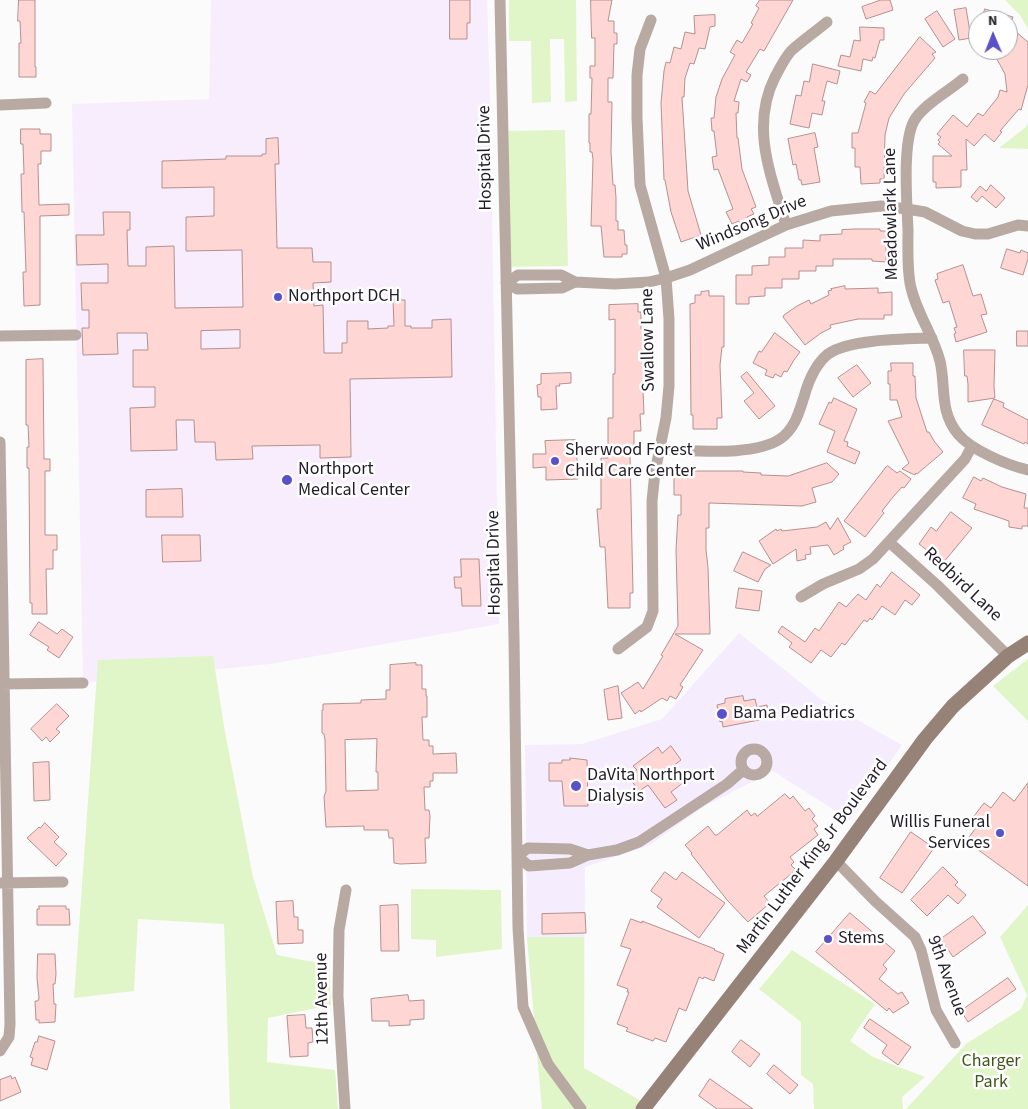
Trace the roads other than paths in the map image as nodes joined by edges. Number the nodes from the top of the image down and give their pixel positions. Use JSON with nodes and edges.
{"nodes":[{"id":1,"x":500,"y":0,"type":"edge"},
{"id":2,"x":651,"y":20,"type":"dead end"},
{"id":3,"x":827,"y":22,"type":"dead end"},
{"id":4,"x":963,"y":79,"type":"dead end"},
{"id":5,"x":46,"y":103,"type":"dead end"},
{"id":6,"x":0,"y":105,"type":"edge"},
{"id":7,"x":907,"y":208,"type":"junction"},
{"id":8,"x":786,"y":225,"type":"junction"},
{"id":9,"x":1028,"y":226,"type":"edge"},
{"id":10,"x":666,"y":278,"type":"junction"},
{"id":11,"x":506,"y":283,"type":"junction"},
{"id":12,"x":76,"y":335,"type":"dead end"},
{"id":13,"x":0,"y":336,"type":"edge"},
{"id":14,"x":932,"y":338,"type":"junction"},
{"id":15,"x":0,"y":442,"type":"edge"},
{"id":16,"x":972,"y":446,"type":"junction"},
{"id":17,"x":661,"y":450,"type":"junction"},
{"id":18,"x":1028,"y":470,"type":"edge"},
{"id":19,"x":889,"y":542,"type":"junction"},
{"id":20,"x":801,"y":597,"type":"dead end"},
{"id":21,"x":1028,"y":643,"type":"edge"},
{"id":22,"x":618,"y":649,"type":"dead end"},
{"id":23,"x":1008,"y":656,"type":"junction"},
{"id":24,"x":83,"y":683,"type":"dead end"},
{"id":25,"x":2,"y":684,"type":"edge"},
{"id":26,"x":743,"y":770,"type":"dead end"},
{"id":27,"x":588,"y":855,"type":"junction"},
{"id":28,"x":517,"y":856,"type":"junction"},
{"id":29,"x":836,"y":861,"type":"junction"},
{"id":30,"x":62,"y":882,"type":"dead end"},
{"id":31,"x":4,"y":883,"type":"edge"},
{"id":32,"x":346,"y":890,"type":"dead end"},
{"id":33,"x":955,"y":1043,"type":"dead end"},
{"id":34,"x":0,"y":1051,"type":"edge"},
{"id":35,"x":345,"y":1109,"type":"edge"},
{"id":36,"x":581,"y":1109,"type":"edge"},
{"id":37,"x":643,"y":1109,"type":"edge"}],
"edges":[{"from":1,"to":11,"type":"street","name":"Hospital Drive"},
{"from":2,"to":10,"type":"street","name":"Swallow Lane"},
{"from":3,"to":8,"type":"street"},
{"from":4,"to":7,"type":"street","name":"Meadowlark Lane"},
{"from":5,"to":6,"type":"street"},
{"from":7,"to":8,"type":"street","name":"Windsong Drive"},
{"from":7,"to":9,"type":"street","name":"Windsong Drive"},
{"from":7,"to":14,"type":"street","name":"Meadowlark Lane"},
{"from":8,"to":10,"type":"street","name":"Windsong Drive"},
{"from":10,"to":11,"type":"street","name":"Windsong Drive"},
{"from":10,"to":17,"type":"street","name":"Swallow Lane"},
{"from":11,"to":28,"type":"street","name":"Hospital Drive"},
{"from":12,"to":13,"type":"street"},
{"from":14,"to":16,"type":"street","name":"Meadowlark Lane"},
{"from":14,"to":17,"type":"street"},
{"from":15,"to":25,"type":"street"},
{"from":16,"to":18,"type":"street","name":"Meadowlark Lane"},
{"from":16,"to":19,"type":"street"},
{"from":17,"to":22,"type":"street","name":"Swallow Lane"},
{"from":19,"to":20,"type":"street"},
{"from":19,"to":23,"type":"street","name":"Redbird Lane"},
{"from":21,"to":23,"type":"main road","name":"Martin Luther King Jr Boulevard"},
{"from":23,"to":29,"type":"main road","name":"Martin Luther King Jr Boulevard"},
{"from":24,"to":25,"type":"street"},
{"from":25,"to":31,"type":"street"},
{"from":26,"to":27,"type":"street"},
{"from":27,"to":28,"type":"street"},
{"from":27,"to":28,"type":"street"},
{"from":28,"to":36,"type":"street","name":"Hospital Drive"},
{"from":29,"to":33,"type":"street","name":"9th Avenue"},
{"from":29,"to":37,"type":"main road","name":"Martin Luther King Jr Boulevard"},
{"from":30,"to":31,"type":"street"},
{"from":31,"to":34,"type":"street"},
{"from":32,"to":35,"type":"street","name":"12th Avenue"}]}
